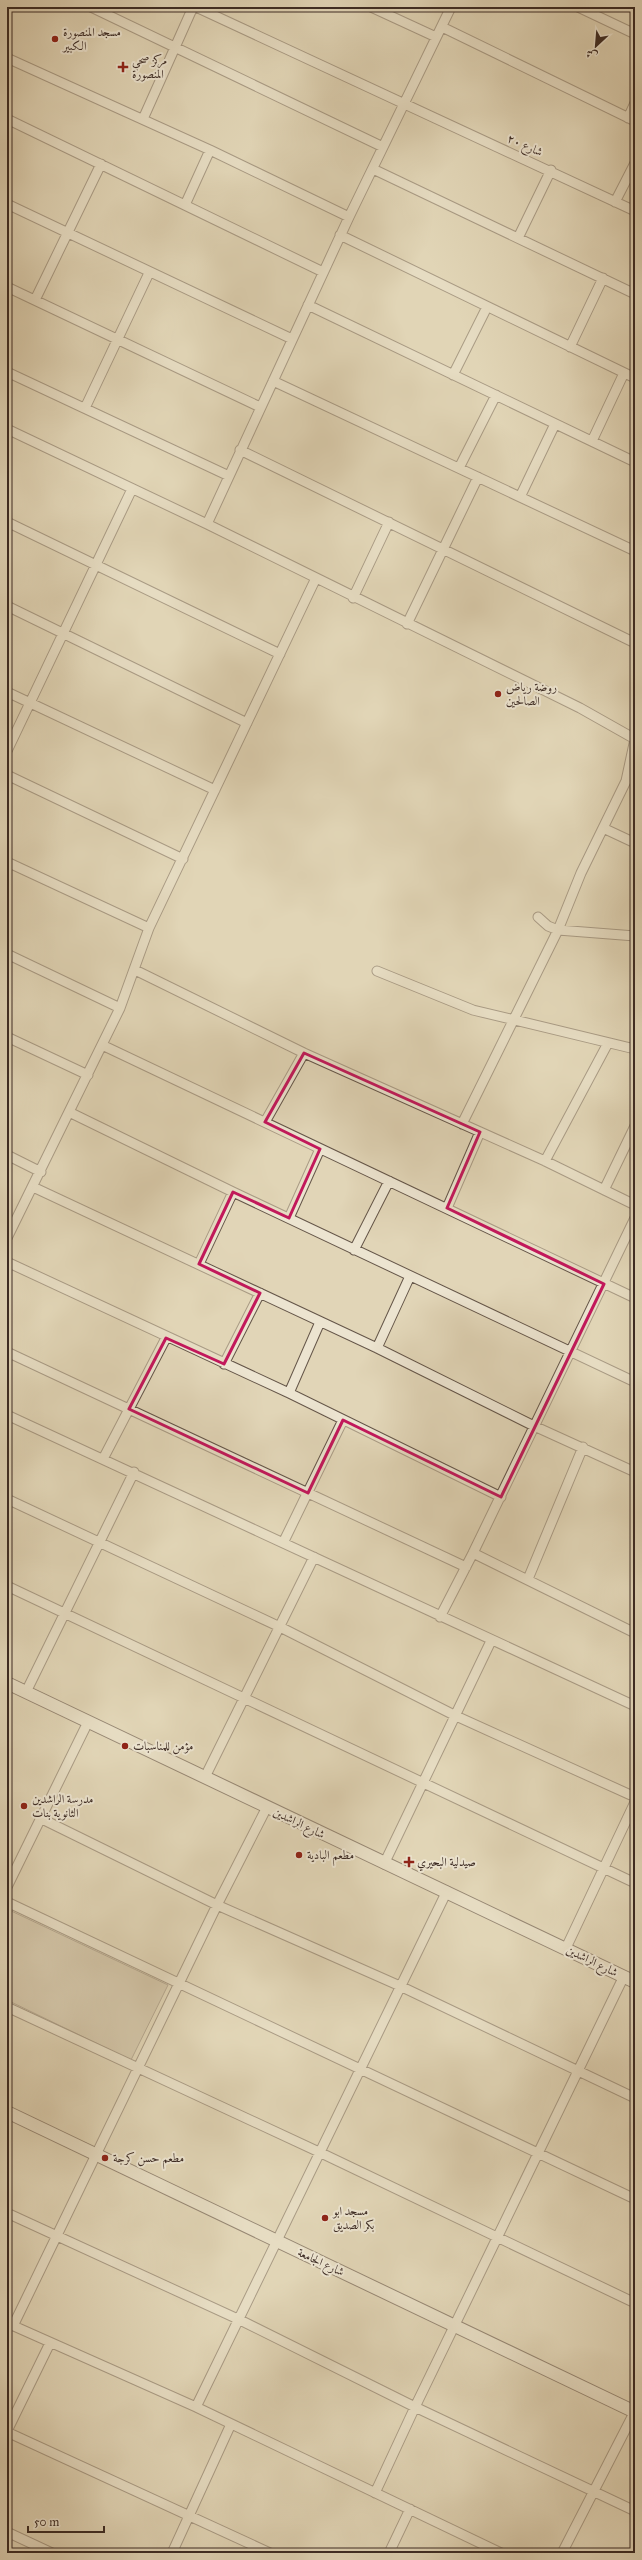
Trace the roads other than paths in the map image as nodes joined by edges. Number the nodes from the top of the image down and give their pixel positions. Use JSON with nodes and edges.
{"nodes":[{"id":1,"x":90,"y":7,"type":"edge"},
{"id":2,"x":195,"y":7,"type":"edge"},
{"id":3,"x":371,"y":7,"type":"edge"},
{"id":4,"x":451,"y":7,"type":"edge"},
{"id":5,"x":578,"y":7,"type":"edge"},
{"id":6,"x":442,"y":27,"type":"junction"},
{"id":7,"x":635,"y":34,"type":"edge"},
{"id":8,"x":436,"y":37,"type":"junction"},
{"id":9,"x":175,"y":48,"type":"junction"},
{"id":10,"x":7,"y":58,"type":"edge"},
{"id":11,"x":635,"y":103,"type":"edge"},
{"id":12,"x":404,"y":104,"type":"junction"},
{"id":13,"x":7,"y":119,"type":"edge"},
{"id":14,"x":143,"y":119,"type":"junction"},
{"id":15,"x":632,"y":120,"type":"edge"},
{"id":16,"x":383,"y":147,"type":"junction"},
{"id":17,"x":210,"y":150,"type":"junction"},
{"id":18,"x":635,"y":163,"type":"edge"},
{"id":19,"x":101,"y":164,"type":"junction"},
{"id":20,"x":373,"y":169,"type":"junction"},
{"id":21,"x":551,"y":170,"type":"junction"},
{"id":22,"x":615,"y":202,"type":"junction"},
{"id":23,"x":7,"y":204,"type":"edge"},
{"id":24,"x":185,"y":205,"type":"junction"},
{"id":25,"x":635,"y":211,"type":"edge"},
{"id":26,"x":348,"y":217,"type":"junction"},
{"id":27,"x":67,"y":233,"type":"junction"},
{"id":28,"x":340,"y":235,"type":"junction"},
{"id":29,"x":518,"y":238,"type":"junction"},
{"id":30,"x":323,"y":272,"type":"junction"},
{"id":31,"x":149,"y":273,"type":"junction"},
{"id":32,"x":603,"y":278,"type":"junction"},
{"id":33,"x":7,"y":287,"type":"edge"},
{"id":34,"x":635,"y":294,"type":"edge"},
{"id":35,"x":35,"y":300,"type":"junction"},
{"id":36,"x":308,"y":305,"type":"junction"},
{"id":37,"x":487,"y":307,"type":"junction"},
{"id":38,"x":292,"y":339,"type":"junction"},
{"id":39,"x":118,"y":340,"type":"junction"},
{"id":40,"x":570,"y":347,"type":"junction"},
{"id":41,"x":7,"y":372,"type":"edge"},
{"id":42,"x":624,"y":373,"type":"junction"},
{"id":43,"x":453,"y":375,"type":"junction"},
{"id":44,"x":635,"y":378,"type":"edge"},
{"id":45,"x":273,"y":382,"type":"junction"},
{"id":46,"x":496,"y":395,"type":"junction"},
{"id":47,"x":260,"y":407,"type":"junction"},
{"id":48,"x":85,"y":408,"type":"junction"},
{"id":49,"x":555,"y":424,"type":"junction"},
{"id":50,"x":7,"y":429,"type":"edge"},
{"id":51,"x":592,"y":441,"type":"junction"},
{"id":52,"x":240,"y":450,"type":"junction"},
{"id":53,"x":635,"y":462,"type":"edge"},
{"id":54,"x":459,"y":468,"type":"junction"},
{"id":55,"x":229,"y":476,"type":"junction"},
{"id":56,"x":478,"y":477,"type":"junction"},
{"id":57,"x":132,"y":489,"type":"junction"},
{"id":58,"x":521,"y":495,"type":"junction"},
{"id":59,"x":7,"y":522,"type":"edge"},
{"id":60,"x":389,"y":522,"type":"junction"},
{"id":61,"x":207,"y":524,"type":"junction"},
{"id":62,"x":444,"y":548,"type":"junction"},
{"id":63,"x":635,"y":551,"type":"edge"},
{"id":64,"x":96,"y":565,"type":"junction"},
{"id":65,"x":316,"y":578,"type":"junction"},
{"id":66,"x":353,"y":598,"type":"junction"},
{"id":67,"x":7,"y":606,"type":"edge"},
{"id":68,"x":407,"y":624,"type":"junction"},
{"id":69,"x":64,"y":633,"type":"junction"},
{"id":70,"x":635,"y":644,"type":"edge"},
{"id":71,"x":280,"y":654,"type":"junction"},
{"id":72,"x":7,"y":692,"type":"edge"},
{"id":73,"x":30,"y":703,"type":"junction"},
{"id":74,"x":247,"y":723,"type":"junction"},
{"id":75,"x":635,"y":739,"type":"edge"},
{"id":76,"x":7,"y":751,"type":"edge"},
{"id":77,"x":633,"y":769,"type":"edge"},
{"id":78,"x":7,"y":775,"type":"edge"},
{"id":79,"x":215,"y":790,"type":"junction"},
{"id":80,"x":603,"y":828,"type":"junction"},
{"id":81,"x":635,"y":843,"type":"edge"},
{"id":82,"x":183,"y":858,"type":"junction"},
{"id":83,"x":7,"y":862,"type":"edge"},
{"id":84,"x":538,"y":917,"type":"dead end"},
{"id":85,"x":150,"y":928,"type":"junction"},
{"id":86,"x":558,"y":930,"type":"junction"},
{"id":87,"x":635,"y":936,"type":"edge"},
{"id":88,"x":7,"y":954,"type":"edge"},
{"id":89,"x":135,"y":970,"type":"junction"},
{"id":90,"x":377,"y":972,"type":"dead end"},
{"id":91,"x":120,"y":1008,"type":"junction"},
{"id":92,"x":514,"y":1021,"type":"junction"},
{"id":93,"x":7,"y":1037,"type":"edge"},
{"id":94,"x":608,"y":1043,"type":"junction"},
{"id":95,"x":102,"y":1045,"type":"junction"},
{"id":96,"x":635,"y":1049,"type":"edge"},
{"id":97,"x":304,"y":1054,"type":"junction"},
{"id":98,"x":88,"y":1075,"type":"junction"},
{"id":99,"x":69,"y":1112,"type":"junction"},
{"id":100,"x":265,"y":1122,"type":"junction"},
{"id":101,"x":462,"y":1124,"type":"junction"},
{"id":102,"x":635,"y":1126,"type":"edge"},
{"id":103,"x":480,"y":1132,"type":"junction"},
{"id":104,"x":320,"y":1149,"type":"junction"},
{"id":105,"x":7,"y":1155,"type":"edge"},
{"id":106,"x":545,"y":1161,"type":"junction"},
{"id":107,"x":41,"y":1172,"type":"junction"},
{"id":108,"x":389,"y":1182,"type":"junction"},
{"id":109,"x":33,"y":1186,"type":"junction"},
{"id":110,"x":604,"y":1190,"type":"junction"},
{"id":111,"x":233,"y":1192,"type":"junction"},
{"id":112,"x":635,"y":1205,"type":"edge"},
{"id":113,"x":446,"y":1208,"type":"junction"},
{"id":114,"x":289,"y":1218,"type":"junction"},
{"id":115,"x":635,"y":1218,"type":"edge"},
{"id":116,"x":7,"y":1238,"type":"edge"},
{"id":117,"x":354,"y":1250,"type":"junction"},
{"id":118,"x":7,"y":1262,"type":"edge"},
{"id":119,"x":199,"y":1264,"type":"junction"},
{"id":120,"x":410,"y":1276,"type":"junction"},
{"id":121,"x":604,"y":1284,"type":"junction"},
{"id":122,"x":260,"y":1293,"type":"junction"},
{"id":123,"x":635,"y":1298,"type":"edge"},
{"id":124,"x":320,"y":1322,"type":"junction"},
{"id":125,"x":166,"y":1338,"type":"junction"},
{"id":126,"x":377,"y":1348,"type":"junction"},
{"id":127,"x":7,"y":1352,"type":"edge"},
{"id":128,"x":569,"y":1352,"type":"junction"},
{"id":129,"x":224,"y":1364,"type":"junction"},
{"id":130,"x":635,"y":1382,"type":"edge"},
{"id":131,"x":289,"y":1393,"type":"junction"},
{"id":132,"x":129,"y":1409,"type":"junction"},
{"id":133,"x":7,"y":1415,"type":"edge"},
{"id":134,"x":343,"y":1420,"type":"junction"},
{"id":135,"x":534,"y":1426,"type":"junction"},
{"id":136,"x":583,"y":1448,"type":"junction"},
{"id":137,"x":103,"y":1458,"type":"junction"},
{"id":138,"x":134,"y":1472,"type":"junction"},
{"id":139,"x":635,"y":1472,"type":"edge"},
{"id":140,"x":308,"y":1493,"type":"junction"},
{"id":141,"x":501,"y":1497,"type":"junction"},
{"id":142,"x":7,"y":1499,"type":"edge"},
{"id":143,"x":284,"y":1541,"type":"junction"},
{"id":144,"x":99,"y":1543,"type":"junction"},
{"id":145,"x":473,"y":1554,"type":"junction"},
{"id":146,"x":314,"y":1557,"type":"junction"},
{"id":147,"x":466,"y":1567,"type":"junction"},
{"id":148,"x":528,"y":1579,"type":"junction"},
{"id":149,"x":7,"y":1586,"type":"edge"},
{"id":150,"x":66,"y":1614,"type":"junction"},
{"id":151,"x":440,"y":1617,"type":"junction"},
{"id":152,"x":280,"y":1627,"type":"junction"},
{"id":153,"x":635,"y":1633,"type":"edge"},
{"id":154,"x":492,"y":1641,"type":"junction"},
{"id":155,"x":7,"y":1683,"type":"edge"},
{"id":156,"x":26,"y":1692,"type":"junction"},
{"id":157,"x":244,"y":1700,"type":"junction"},
{"id":158,"x":635,"y":1706,"type":"edge"},
{"id":159,"x":456,"y":1716,"type":"junction"},
{"id":160,"x":88,"y":1722,"type":"junction"},
{"id":161,"x":205,"y":1777,"type":"junction"},
{"id":162,"x":422,"y":1781,"type":"junction"},
{"id":163,"x":635,"y":1798,"type":"edge"},
{"id":164,"x":635,"y":1802,"type":"edge"},
{"id":165,"x":267,"y":1807,"type":"junction"},
{"id":166,"x":40,"y":1818,"type":"junction"},
{"id":167,"x":384,"y":1864,"type":"junction"},
{"id":168,"x":603,"y":1867,"type":"junction"},
{"id":169,"x":635,"y":1883,"type":"edge"},
{"id":170,"x":7,"y":1887,"type":"edge"},
{"id":171,"x":447,"y":1891,"type":"junction"},
{"id":172,"x":7,"y":1902,"type":"edge"},
{"id":173,"x":217,"y":1905,"type":"junction"},
{"id":174,"x":566,"y":1948,"type":"junction"},
{"id":175,"x":630,"y":1979,"type":"edge"},
{"id":176,"x":179,"y":1984,"type":"junction"},
{"id":177,"x":400,"y":1986,"type":"junction"},
{"id":178,"x":7,"y":2007,"type":"edge"},
{"id":179,"x":138,"y":2069,"type":"junction"},
{"id":180,"x":360,"y":2069,"type":"junction"},
{"id":181,"x":579,"y":2071,"type":"junction"},
{"id":182,"x":635,"y":2098,"type":"edge"},
{"id":183,"x":7,"y":2112,"type":"edge"},
{"id":184,"x":319,"y":2152,"type":"junction"},
{"id":185,"x":540,"y":2153,"type":"junction"},
{"id":186,"x":97,"y":2155,"type":"junction"},
{"id":187,"x":635,"y":2199,"type":"edge"},
{"id":188,"x":7,"y":2213,"type":"edge"},
{"id":189,"x":498,"y":2237,"type":"junction"},
{"id":190,"x":58,"y":2238,"type":"junction"},
{"id":191,"x":277,"y":2241,"type":"junction"},
{"id":192,"x":635,"y":2303,"type":"edge"},
{"id":193,"x":240,"y":2320,"type":"junction"},
{"id":194,"x":10,"y":2325,"type":"edge"},
{"id":195,"x":454,"y":2325,"type":"junction"},
{"id":196,"x":50,"y":2343,"type":"junction"},
{"id":197,"x":196,"y":2407,"type":"junction"},
{"id":198,"x":415,"y":2407,"type":"junction"},
{"id":199,"x":635,"y":2412,"type":"edge"},
{"id":200,"x":231,"y":2424,"type":"junction"},
{"id":201,"x":7,"y":2431,"type":"edge"},
{"id":202,"x":594,"y":2491,"type":"junction"},
{"id":203,"x":375,"y":2493,"type":"junction"},
{"id":204,"x":410,"y":2509,"type":"junction"},
{"id":205,"x":635,"y":2511,"type":"edge"},
{"id":206,"x":191,"y":2515,"type":"junction"},
{"id":207,"x":7,"y":2532,"type":"edge"},
{"id":208,"x":52,"y":2553,"type":"edge"},
{"id":209,"x":172,"y":2553,"type":"edge"},
{"id":210,"x":270,"y":2553,"type":"edge"},
{"id":211,"x":389,"y":2553,"type":"edge"},
{"id":212,"x":502,"y":2553,"type":"edge"},
{"id":213,"x":562,"y":2553,"type":"edge"}],
"edges":[{"from":1,"to":9,"type":"street"},
{"from":2,"to":9,"type":"street"},
{"from":2,"to":12,"type":"street","name":"شارع ٢٠"},
{"from":3,"to":8,"type":"street"},
{"from":4,"to":6,"type":"street"},
{"from":5,"to":7,"type":"street"},
{"from":6,"to":8,"type":"street"},
{"from":6,"to":15,"type":"street"},
{"from":8,"to":12,"type":"street"},
{"from":9,"to":14,"type":"street"},
{"from":9,"to":16,"type":"street"},
{"from":10,"to":14,"type":"street"},
{"from":11,"to":15,"type":"street"},
{"from":12,"to":16,"type":"street"},
{"from":12,"to":21,"type":"street","name":"شارع ٢٠"},
{"from":13,"to":19,"type":"street"},
{"from":14,"to":17,"type":"street"},
{"from":16,"to":20,"type":"street"},
{"from":17,"to":24,"type":"street"},
{"from":17,"to":26,"type":"street"},
{"from":18,"to":22,"type":"street"},
{"from":19,"to":24,"type":"street"},
{"from":19,"to":27,"type":"street"},
{"from":20,"to":26,"type":"street"},
{"from":20,"to":29,"type":"street"},
{"from":21,"to":22,"type":"street","name":"شارع ٢٠"},
{"from":21,"to":29,"type":"street"},
{"from":22,"to":25,"type":"street","name":"شارع ٢٠"},
{"from":23,"to":27,"type":"street"},
{"from":24,"to":30,"type":"street"},
{"from":26,"to":28,"type":"street"},
{"from":27,"to":31,"type":"street"},
{"from":27,"to":35,"type":"street"},
{"from":28,"to":30,"type":"street"},
{"from":28,"to":37,"type":"street"},
{"from":29,"to":32,"type":"street"},
{"from":30,"to":36,"type":"street"},
{"from":31,"to":38,"type":"street"},
{"from":31,"to":39,"type":"street"},
{"from":32,"to":34,"type":"street"},
{"from":32,"to":40,"type":"street"},
{"from":33,"to":35,"type":"street"},
{"from":35,"to":39,"type":"street"},
{"from":36,"to":38,"type":"street"},
{"from":36,"to":43,"type":"street"},
{"from":37,"to":40,"type":"street"},
{"from":37,"to":43,"type":"street"},
{"from":38,"to":45,"type":"street"},
{"from":39,"to":47,"type":"street"},
{"from":39,"to":48,"type":"street"},
{"from":40,"to":42,"type":"street"},
{"from":41,"to":48,"type":"street"},
{"from":42,"to":44,"type":"street"},
{"from":42,"to":51,"type":"street"},
{"from":43,"to":46,"type":"street"},
{"from":45,"to":47,"type":"street"},
{"from":45,"to":54,"type":"street"},
{"from":46,"to":49,"type":"street"},
{"from":46,"to":54,"type":"street"},
{"from":47,"to":52,"type":"street"},
{"from":48,"to":55,"type":"street"},
{"from":49,"to":51,"type":"street"},
{"from":49,"to":58,"type":"street"},
{"from":50,"to":57,"type":"street"},
{"from":51,"to":53,"type":"street"},
{"from":52,"to":55,"type":"street"},
{"from":52,"to":60,"type":"street"},
{"from":54,"to":56,"type":"street"},
{"from":55,"to":61,"type":"street"},
{"from":56,"to":58,"type":"street"},
{"from":56,"to":62,"type":"street"},
{"from":57,"to":61,"type":"street"},
{"from":57,"to":64,"type":"street"},
{"from":58,"to":63,"type":"street"},
{"from":59,"to":64,"type":"street"},
{"from":60,"to":62,"type":"street"},
{"from":60,"to":66,"type":"street"},
{"from":61,"to":65,"type":"street"},
{"from":62,"to":68,"type":"street"},
{"from":62,"to":70,"type":"street"},
{"from":64,"to":69,"type":"street"},
{"from":64,"to":71,"type":"street"},
{"from":65,"to":66,"type":"street"},
{"from":65,"to":71,"type":"street"},
{"from":66,"to":68,"type":"street"},
{"from":67,"to":69,"type":"street"},
{"from":68,"to":75,"type":"street"},
{"from":69,"to":73,"type":"street"},
{"from":69,"to":74,"type":"street"},
{"from":71,"to":74,"type":"street"},
{"from":72,"to":73,"type":"street"},
{"from":73,"to":76,"type":"street"},
{"from":73,"to":79,"type":"street"},
{"from":74,"to":79,"type":"street"},
{"from":75,"to":77,"type":"street"},
{"from":77,"to":80,"type":"street"},
{"from":78,"to":82,"type":"street"},
{"from":79,"to":82,"type":"street"},
{"from":80,"to":81,"type":"street"},
{"from":80,"to":86,"type":"street"},
{"from":82,"to":85,"type":"street"},
{"from":83,"to":85,"type":"street"},
{"from":84,"to":86,"type":"street"},
{"from":85,"to":89,"type":"street"},
{"from":86,"to":87,"type":"street"},
{"from":86,"to":92,"type":"street"},
{"from":88,"to":91,"type":"street"},
{"from":89,"to":91,"type":"street"},
{"from":89,"to":97,"type":"street"},
{"from":90,"to":92,"type":"street"},
{"from":91,"to":95,"type":"street"},
{"from":92,"to":94,"type":"street"},
{"from":92,"to":101,"type":"street"},
{"from":93,"to":98,"type":"street"},
{"from":94,"to":96,"type":"street"},
{"from":94,"to":106,"type":"street"},
{"from":95,"to":98,"type":"street"},
{"from":95,"to":100,"type":"street"},
{"from":97,"to":100,"type":"street"},
{"from":97,"to":101,"type":"street"},
{"from":98,"to":99,"type":"street"},
{"from":99,"to":107,"type":"street"},
{"from":99,"to":111,"type":"street"},
{"from":100,"to":104,"type":"street"},
{"from":101,"to":103,"type":"street"},
{"from":102,"to":110,"type":"street"},
{"from":103,"to":106,"type":"street"},
{"from":103,"to":113,"type":"street"},
{"from":104,"to":108,"type":"street"},
{"from":104,"to":114,"type":"street"},
{"from":105,"to":107,"type":"street"},
{"from":106,"to":110,"type":"street"},
{"from":107,"to":109,"type":"street"},
{"from":108,"to":113,"type":"street"},
{"from":108,"to":117,"type":"street"},
{"from":109,"to":116,"type":"street"},
{"from":109,"to":119,"type":"street"},
{"from":110,"to":112,"type":"street"},
{"from":111,"to":114,"type":"street"},
{"from":111,"to":119,"type":"street"},
{"from":113,"to":121,"type":"street"},
{"from":114,"to":117,"type":"street"},
{"from":115,"to":121,"type":"street"},
{"from":117,"to":120,"type":"street"},
{"from":118,"to":125,"type":"street"},
{"from":119,"to":122,"type":"street"},
{"from":120,"to":126,"type":"street"},
{"from":120,"to":128,"type":"street"},
{"from":121,"to":123,"type":"street"},
{"from":121,"to":128,"type":"street"},
{"from":122,"to":124,"type":"street"},
{"from":122,"to":129,"type":"street"},
{"from":124,"to":126,"type":"street"},
{"from":124,"to":131,"type":"street"},
{"from":125,"to":129,"type":"street"},
{"from":125,"to":132,"type":"street"},
{"from":126,"to":135,"type":"street"},
{"from":127,"to":132,"type":"street"},
{"from":128,"to":130,"type":"street"},
{"from":128,"to":135,"type":"street"},
{"from":129,"to":131,"type":"street"},
{"from":131,"to":134,"type":"street"},
{"from":132,"to":137,"type":"street"},
{"from":132,"to":140,"type":"street"},
{"from":133,"to":137,"type":"street"},
{"from":134,"to":140,"type":"street"},
{"from":134,"to":141,"type":"street"},
{"from":135,"to":136,"type":"street"},
{"from":135,"to":141,"type":"street"},
{"from":136,"to":139,"type":"street"},
{"from":136,"to":148,"type":"street"},
{"from":137,"to":138,"type":"street"},
{"from":138,"to":143,"type":"street"},
{"from":138,"to":144,"type":"street"},
{"from":140,"to":143,"type":"street"},
{"from":140,"to":147,"type":"street"},
{"from":141,"to":145,"type":"street"},
{"from":142,"to":144,"type":"street"},
{"from":143,"to":146,"type":"street"},
{"from":144,"to":150,"type":"street"},
{"from":144,"to":152,"type":"street"},
{"from":145,"to":147,"type":"street"},
{"from":145,"to":148,"type":"street"},
{"from":146,"to":151,"type":"street"},
{"from":146,"to":152,"type":"street"},
{"from":147,"to":151,"type":"street"},
{"from":148,"to":153,"type":"street"},
{"from":149,"to":150,"type":"street"},
{"from":150,"to":156,"type":"street"},
{"from":150,"to":157,"type":"street"},
{"from":151,"to":154,"type":"street"},
{"from":152,"to":157,"type":"street"},
{"from":152,"to":159,"type":"street"},
{"from":154,"to":158,"type":"street"},
{"from":154,"to":159,"type":"street"},
{"from":155,"to":156,"type":"street","name":"شارع الراشدين"},
{"from":156,"to":160,"type":"street","name":"شارع الراشدين"},
{"from":157,"to":161,"type":"street"},
{"from":157,"to":162,"type":"street"},
{"from":159,"to":162,"type":"street"},
{"from":159,"to":163,"type":"street"},
{"from":160,"to":161,"type":"street","name":"شارع الراشدين"},
{"from":160,"to":166,"type":"street"},
{"from":161,"to":165,"type":"street","name":"شارع الراشدين"},
{"from":162,"to":167,"type":"street"},
{"from":162,"to":168,"type":"street"},
{"from":164,"to":168,"type":"street"},
{"from":165,"to":167,"type":"street","name":"شارع الراشدين"},
{"from":165,"to":173,"type":"street"},
{"from":166,"to":170,"type":"street"},
{"from":166,"to":173,"type":"street"},
{"from":167,"to":171,"type":"street","name":"شارع الراشدين"},
{"from":168,"to":169,"type":"street"},
{"from":168,"to":174,"type":"street"},
{"from":171,"to":174,"type":"street","name":"شارع الراشدين"},
{"from":171,"to":177,"type":"street"},
{"from":172,"to":176,"type":"street"},
{"from":173,"to":176,"type":"street"},
{"from":173,"to":177,"type":"street"},
{"from":174,"to":175,"type":"street","name":"شارع الراشدين"},
{"from":175,"to":181,"type":"street"},
{"from":176,"to":179,"type":"street"},
{"from":176,"to":180,"type":"street"},
{"from":177,"to":180,"type":"street"},
{"from":177,"to":181,"type":"street"},
{"from":178,"to":179,"type":"street"},
{"from":179,"to":184,"type":"street"},
{"from":179,"to":186,"type":"street"},
{"from":180,"to":184,"type":"street"},
{"from":180,"to":185,"type":"street"},
{"from":181,"to":182,"type":"street"},
{"from":181,"to":185,"type":"street"},
{"from":183,"to":186,"type":"street","name":"شارع الجامعة"},
{"from":184,"to":189,"type":"street"},
{"from":184,"to":191,"type":"street"},
{"from":185,"to":187,"type":"street"},
{"from":185,"to":189,"type":"street"},
{"from":186,"to":190,"type":"street"},
{"from":186,"to":191,"type":"street","name":"شارع الجامعة"},
{"from":188,"to":190,"type":"street"},
{"from":189,"to":192,"type":"street"},
{"from":189,"to":195,"type":"street"},
{"from":190,"to":193,"type":"street"},
{"from":190,"to":194,"type":"street"},
{"from":191,"to":193,"type":"street"},
{"from":191,"to":195,"type":"street","name":"شارع الجامعة"},
{"from":193,"to":197,"type":"street"},
{"from":193,"to":198,"type":"street"},
{"from":194,"to":196,"type":"street"},
{"from":195,"to":198,"type":"street"},
{"from":195,"to":199,"type":"street","name":"شارع الجامعة"},
{"from":196,"to":197,"type":"street"},
{"from":196,"to":201,"type":"street"},
{"from":197,"to":200,"type":"street"},
{"from":198,"to":202,"type":"street"},
{"from":198,"to":203,"type":"street"},
{"from":199,"to":202,"type":"street"},
{"from":200,"to":203,"type":"street"},
{"from":200,"to":206,"type":"street"},
{"from":201,"to":206,"type":"street"},
{"from":202,"to":205,"type":"street"},
{"from":202,"to":213,"type":"street"},
{"from":203,"to":204,"type":"street"},
{"from":204,"to":211,"type":"street"},
{"from":204,"to":212,"type":"street"},
{"from":206,"to":209,"type":"street"},
{"from":206,"to":210,"type":"street"},
{"from":207,"to":208,"type":"street"}]}
